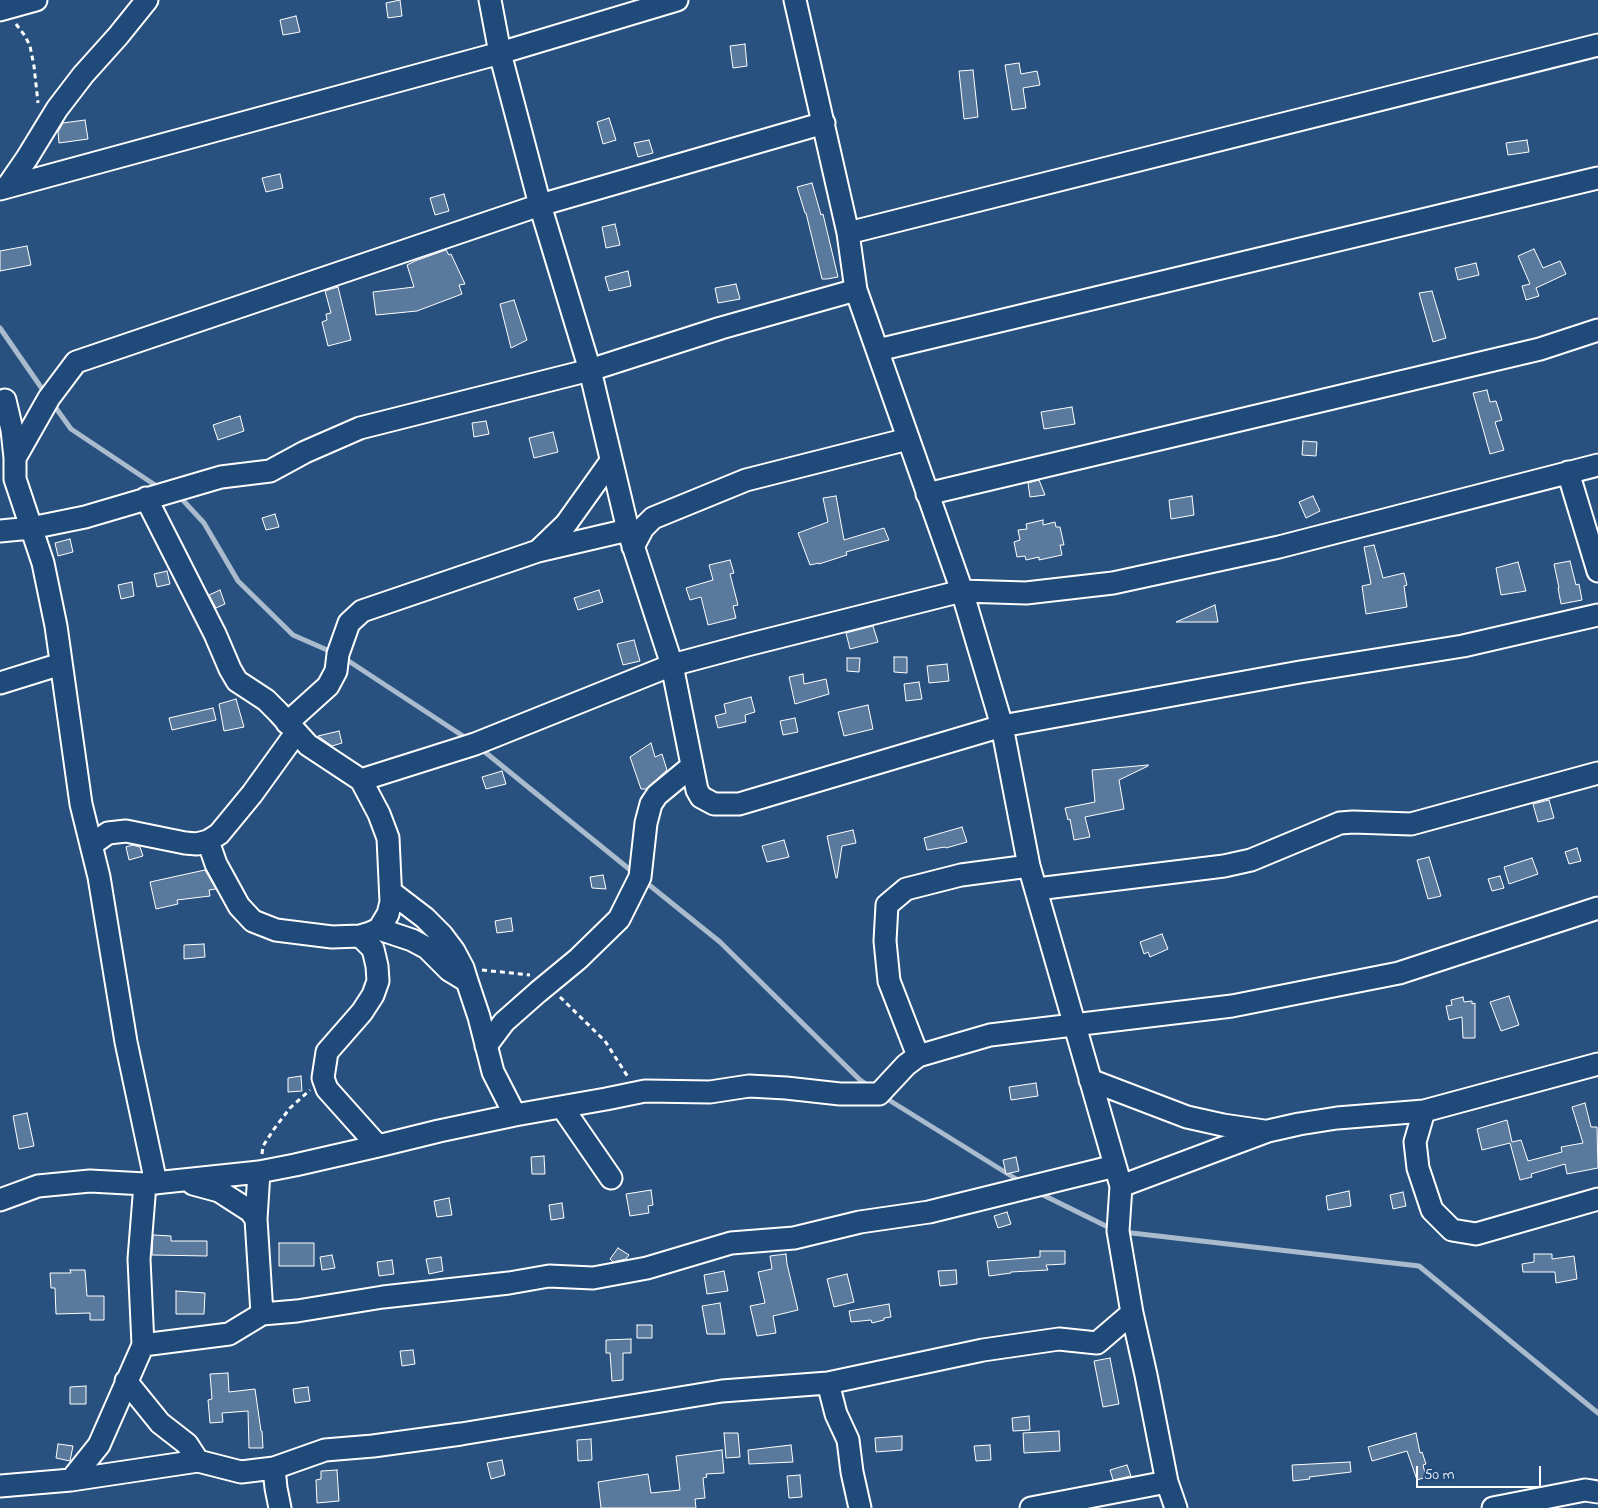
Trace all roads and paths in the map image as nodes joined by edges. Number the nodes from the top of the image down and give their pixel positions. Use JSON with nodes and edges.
{"nodes":[{"id":1,"x":36,"y":0,"type":"edge"},
{"id":2,"x":147,"y":0,"type":"edge"},
{"id":3,"x":490,"y":0,"type":"edge"},
{"id":4,"x":677,"y":0,"type":"edge"},
{"id":5,"x":795,"y":0,"type":"edge"},
{"id":6,"x":1,"y":9,"type":"edge"},
{"id":7,"x":1598,"y":45,"type":"edge"},
{"id":8,"x":500,"y":53,"type":"junction"},
{"id":9,"x":38,"y":109,"type":"dead end"},
{"id":10,"x":824,"y":123,"type":"junction"},
{"id":11,"x":1598,"y":178,"type":"edge"},
{"id":12,"x":3,"y":188,"type":"edge"},
{"id":13,"x":540,"y":205,"type":"junction"},
{"id":14,"x":848,"y":234,"type":"junction"},
{"id":15,"x":856,"y":290,"type":"junction"},
{"id":16,"x":1598,"y":330,"type":"edge"},
{"id":17,"x":878,"y":350,"type":"junction"},
{"id":18,"x":590,"y":370,"type":"junction"},
{"id":19,"x":5,"y":400,"type":"dead end"},
{"id":20,"x":908,"y":438,"type":"junction"},
{"id":21,"x":15,"y":458,"type":"junction"},
{"id":22,"x":611,"y":461,"type":"junction"},
{"id":23,"x":1598,"y":465,"type":"edge"},
{"id":24,"x":1568,"y":472,"type":"junction"},
{"id":25,"x":8,"y":476,"type":"edge"},
{"id":26,"x":927,"y":494,"type":"junction"},
{"id":27,"x":146,"y":498,"type":"junction"},
{"id":28,"x":31,"y":528,"type":"junction"},
{"id":29,"x":0,"y":530,"type":"edge"},
{"id":30,"x":630,"y":539,"type":"junction"},
{"id":31,"x":538,"y":551,"type":"junction"},
{"id":32,"x":1598,"y":571,"type":"edge"},
{"id":33,"x":962,"y":591,"type":"junction"},
{"id":34,"x":1598,"y":615,"type":"edge"},
{"id":35,"x":62,"y":664,"type":"junction"},
{"id":36,"x":672,"y":665,"type":"junction"},
{"id":37,"x":0,"y":683,"type":"edge"},
{"id":38,"x":1002,"y":726,"type":"junction"},
{"id":39,"x":292,"y":728,"type":"junction"},
{"id":40,"x":692,"y":766,"type":"junction"},
{"id":41,"x":1598,"y":774,"type":"edge"},
{"id":42,"x":361,"y":780,"type":"junction"},
{"id":43,"x":208,"y":840,"type":"junction"},
{"id":44,"x":91,"y":845,"type":"junction"},
{"id":45,"x":1029,"y":866,"type":"junction"},
{"id":46,"x":1037,"y":889,"type":"junction"},
{"id":47,"x":391,"y":892,"type":"junction"},
{"id":48,"x":1598,"y":908,"type":"edge"},
{"id":49,"x":370,"y":932,"type":"junction"},
{"id":50,"x":465,"y":974,"type":"junction"},
{"id":51,"x":548,"y":985,"type":"junction"},
{"id":52,"x":1075,"y":1025,"type":"junction"},
{"id":53,"x":486,"y":1046,"type":"junction"},
{"id":54,"x":918,"y":1056,"type":"junction"},
{"id":55,"x":1598,"y":1064,"type":"edge"},
{"id":56,"x":323,"y":1078,"type":"junction"},
{"id":57,"x":1090,"y":1080,"type":"junction"},
{"id":58,"x":638,"y":1093,"type":"junction"},
{"id":59,"x":562,"y":1107,"type":"junction"},
{"id":60,"x":1424,"y":1111,"type":"junction"},
{"id":61,"x":515,"y":1115,"type":"junction"},
{"id":62,"x":1268,"y":1131,"type":"junction"},
{"id":63,"x":378,"y":1146,"type":"junction"},
{"id":64,"x":259,"y":1172,"type":"junction"},
{"id":65,"x":1118,"y":1176,"type":"junction"},
{"id":66,"x":611,"y":1178,"type":"dead end"},
{"id":67,"x":181,"y":1180,"type":"junction"},
{"id":68,"x":151,"y":1183,"type":"junction"},
{"id":69,"x":1598,"y":1199,"type":"edge"},
{"id":70,"x":0,"y":1200,"type":"edge"},
{"id":71,"x":256,"y":1220,"type":"junction"},
{"id":72,"x":1132,"y":1313,"type":"junction"},
{"id":73,"x":262,"y":1314,"type":"junction"},
{"id":74,"x":143,"y":1345,"type":"junction"},
{"id":75,"x":126,"y":1381,"type":"junction"},
{"id":76,"x":828,"y":1383,"type":"junction"},
{"id":77,"x":198,"y":1461,"type":"junction"},
{"id":78,"x":274,"y":1468,"type":"junction"},
{"id":79,"x":71,"y":1480,"type":"junction"},
{"id":80,"x":1167,"y":1482,"type":"junction"},
{"id":81,"x":0,"y":1486,"type":"edge"},
{"id":82,"x":1598,"y":1492,"type":"edge"},
{"id":83,"x":280,"y":1508,"type":"edge"},
{"id":84,"x":860,"y":1508,"type":"edge"},
{"id":85,"x":1031,"y":1508,"type":"edge"},
{"id":86,"x":1176,"y":1508,"type":"edge"},
{"id":87,"x":1492,"y":1508,"type":"edge"}],
"edges":[{"from":1,"to":6,"type":"street"},
{"from":2,"to":12,"type":"street"},
{"from":3,"to":8,"type":"street"},
{"from":4,"to":8,"type":"street"},
{"from":5,"to":10,"type":"street"},
{"from":6,"to":9,"type":"path"},
{"from":7,"to":14,"type":"street"},
{"from":8,"to":12,"type":"street"},
{"from":8,"to":13,"type":"street"},
{"from":10,"to":13,"type":"street"},
{"from":10,"to":14,"type":"street"},
{"from":11,"to":17,"type":"street"},
{"from":13,"to":18,"type":"street"},
{"from":13,"to":21,"type":"street"},
{"from":14,"to":15,"type":"street"},
{"from":15,"to":17,"type":"street"},
{"from":15,"to":18,"type":"street"},
{"from":16,"to":26,"type":"street"},
{"from":17,"to":20,"type":"street"},
{"from":18,"to":22,"type":"street"},
{"from":18,"to":27,"type":"street"},
{"from":19,"to":21,"type":"street"},
{"from":20,"to":26,"type":"street"},
{"from":20,"to":30,"type":"street"},
{"from":21,"to":25,"type":"street"},
{"from":22,"to":30,"type":"street"},
{"from":22,"to":31,"type":"street"},
{"from":23,"to":24,"type":"street"},
{"from":24,"to":32,"type":"street"},
{"from":24,"to":33,"type":"street"},
{"from":25,"to":28,"type":"street"},
{"from":26,"to":33,"type":"street"},
{"from":27,"to":28,"type":"street"},
{"from":27,"to":39,"type":"street"},
{"from":28,"to":29,"type":"street"},
{"from":28,"to":35,"type":"street"},
{"from":30,"to":31,"type":"street"},
{"from":30,"to":36,"type":"street"},
{"from":31,"to":39,"type":"street"},
{"from":33,"to":36,"type":"street"},
{"from":33,"to":38,"type":"street"},
{"from":34,"to":38,"type":"street"},
{"from":35,"to":37,"type":"street"},
{"from":35,"to":44,"type":"street"},
{"from":36,"to":40,"type":"street"},
{"from":36,"to":42,"type":"street"},
{"from":38,"to":40,"type":"street"},
{"from":38,"to":45,"type":"street"},
{"from":39,"to":42,"type":"street"},
{"from":39,"to":43,"type":"street"},
{"from":40,"to":51,"type":"street"},
{"from":41,"to":46,"type":"street"},
{"from":42,"to":47,"type":"street"},
{"from":43,"to":44,"type":"street"},
{"from":43,"to":49,"type":"street"},
{"from":44,"to":68,"type":"street"},
{"from":45,"to":46,"type":"street"},
{"from":45,"to":54,"type":"street"},
{"from":46,"to":52,"type":"street"},
{"from":47,"to":49,"type":"street"},
{"from":47,"to":50,"type":"street"},
{"from":48,"to":52,"type":"street"},
{"from":49,"to":50,"type":"street"},
{"from":49,"to":56,"type":"street"},
{"from":50,"to":51,"type":"path"},
{"from":50,"to":53,"type":"street"},
{"from":51,"to":53,"type":"street"},
{"from":51,"to":58,"type":"path"},
{"from":52,"to":54,"type":"street"},
{"from":52,"to":57,"type":"street"},
{"from":53,"to":61,"type":"street"},
{"from":54,"to":58,"type":"street"},
{"from":55,"to":60,"type":"street"},
{"from":56,"to":63,"type":"street"},
{"from":56,"to":64,"type":"path"},
{"from":57,"to":62,"type":"street"},
{"from":57,"to":65,"type":"street"},
{"from":58,"to":59,"type":"street"},
{"from":59,"to":61,"type":"street"},
{"from":59,"to":66,"type":"street"},
{"from":60,"to":62,"type":"street"},
{"from":60,"to":69,"type":"street"},
{"from":61,"to":63,"type":"street"},
{"from":62,"to":65,"type":"street"},
{"from":63,"to":64,"type":"street"},
{"from":64,"to":67,"type":"street"},
{"from":64,"to":71,"type":"street"},
{"from":65,"to":72,"type":"street"},
{"from":65,"to":73,"type":"street"},
{"from":67,"to":68,"type":"street"},
{"from":67,"to":71,"type":"street"},
{"from":68,"to":70,"type":"street"},
{"from":68,"to":74,"type":"street"},
{"from":71,"to":73,"type":"street"},
{"from":72,"to":76,"type":"street"},
{"from":72,"to":80,"type":"street"},
{"from":73,"to":74,"type":"street"},
{"from":74,"to":75,"type":"street"},
{"from":75,"to":77,"type":"street"},
{"from":75,"to":79,"type":"street"},
{"from":76,"to":78,"type":"street"},
{"from":76,"to":84,"type":"street"},
{"from":77,"to":78,"type":"street"},
{"from":77,"to":79,"type":"street"},
{"from":78,"to":83,"type":"street"},
{"from":79,"to":81,"type":"street"},
{"from":80,"to":85,"type":"street"},
{"from":80,"to":86,"type":"street"},
{"from":82,"to":87,"type":"street"}]}
